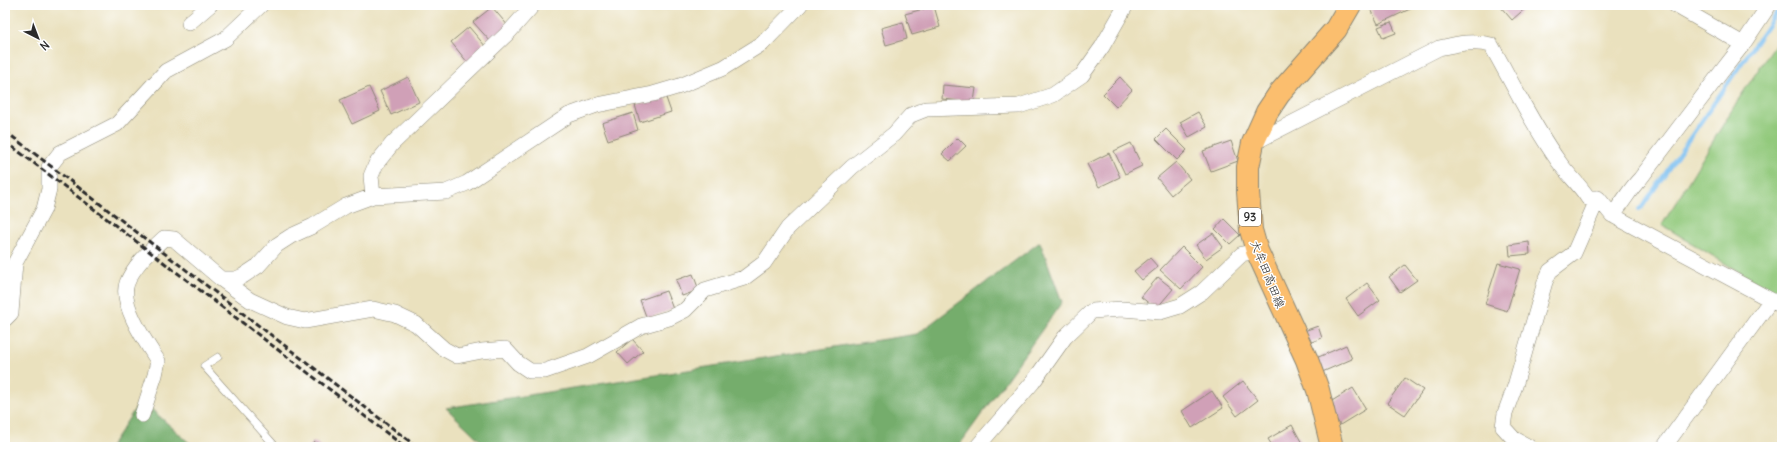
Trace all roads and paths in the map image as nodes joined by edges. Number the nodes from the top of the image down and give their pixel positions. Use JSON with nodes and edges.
{"nodes":[{"id":1,"x":210,"y":5,"type":"edge"},
{"id":2,"x":261,"y":5,"type":"edge"},
{"id":3,"x":533,"y":5,"type":"edge"},
{"id":4,"x":800,"y":5,"type":"edge"},
{"id":5,"x":1126,"y":5,"type":"edge"},
{"id":6,"x":1350,"y":5,"type":"edge"},
{"id":7,"x":1675,"y":5,"type":"edge"},
{"id":8,"x":1769,"y":5,"type":"edge"},
{"id":9,"x":189,"y":23,"type":"dead end"},
{"id":10,"x":1743,"y":44,"type":"junction"},
{"id":11,"x":1253,"y":143,"type":"junction"},
{"id":12,"x":373,"y":196,"type":"junction"},
{"id":13,"x":1598,"y":198,"type":"junction"},
{"id":14,"x":1612,"y":215,"type":"junction"},
{"id":15,"x":1257,"y":251,"type":"junction"},
{"id":16,"x":221,"y":279,"type":"junction"},
{"id":17,"x":1777,"y":303,"type":"edge"},
{"id":18,"x":5,"y":319,"type":"edge"},
{"id":19,"x":218,"y":357,"type":"dead end"},
{"id":20,"x":142,"y":415,"type":"dead end"},
{"id":21,"x":276,"y":447,"type":"edge"},
{"id":22,"x":977,"y":447,"type":"edge"},
{"id":23,"x":1330,"y":447,"type":"edge"},
{"id":24,"x":1529,"y":447,"type":"edge"},
{"id":25,"x":1664,"y":447,"type":"edge"}],
"edges":[{"from":1,"to":9,"type":"street"},
{"from":2,"to":18,"type":"street"},
{"from":3,"to":12,"type":"street"},
{"from":4,"to":12,"type":"street"},
{"from":5,"to":16,"type":"street"},
{"from":6,"to":11,"type":"main road","name":"大牟田高田線","number":"93"},
{"from":7,"to":10,"type":"street"},
{"from":8,"to":10,"type":"street"},
{"from":10,"to":14,"type":"street"},
{"from":11,"to":13,"type":"street"},
{"from":11,"to":15,"type":"main road","name":"大牟田高田線","number":"93"},
{"from":12,"to":16,"type":"street"},
{"from":13,"to":14,"type":"street"},
{"from":13,"to":24,"type":"street"},
{"from":14,"to":17,"type":"street"},
{"from":15,"to":22,"type":"street"},
{"from":15,"to":23,"type":"main road","name":"大牟田高田線","number":"93"},
{"from":16,"to":20,"type":"street"},
{"from":17,"to":25,"type":"street"},
{"from":19,"to":21,"type":"lane"}]}
